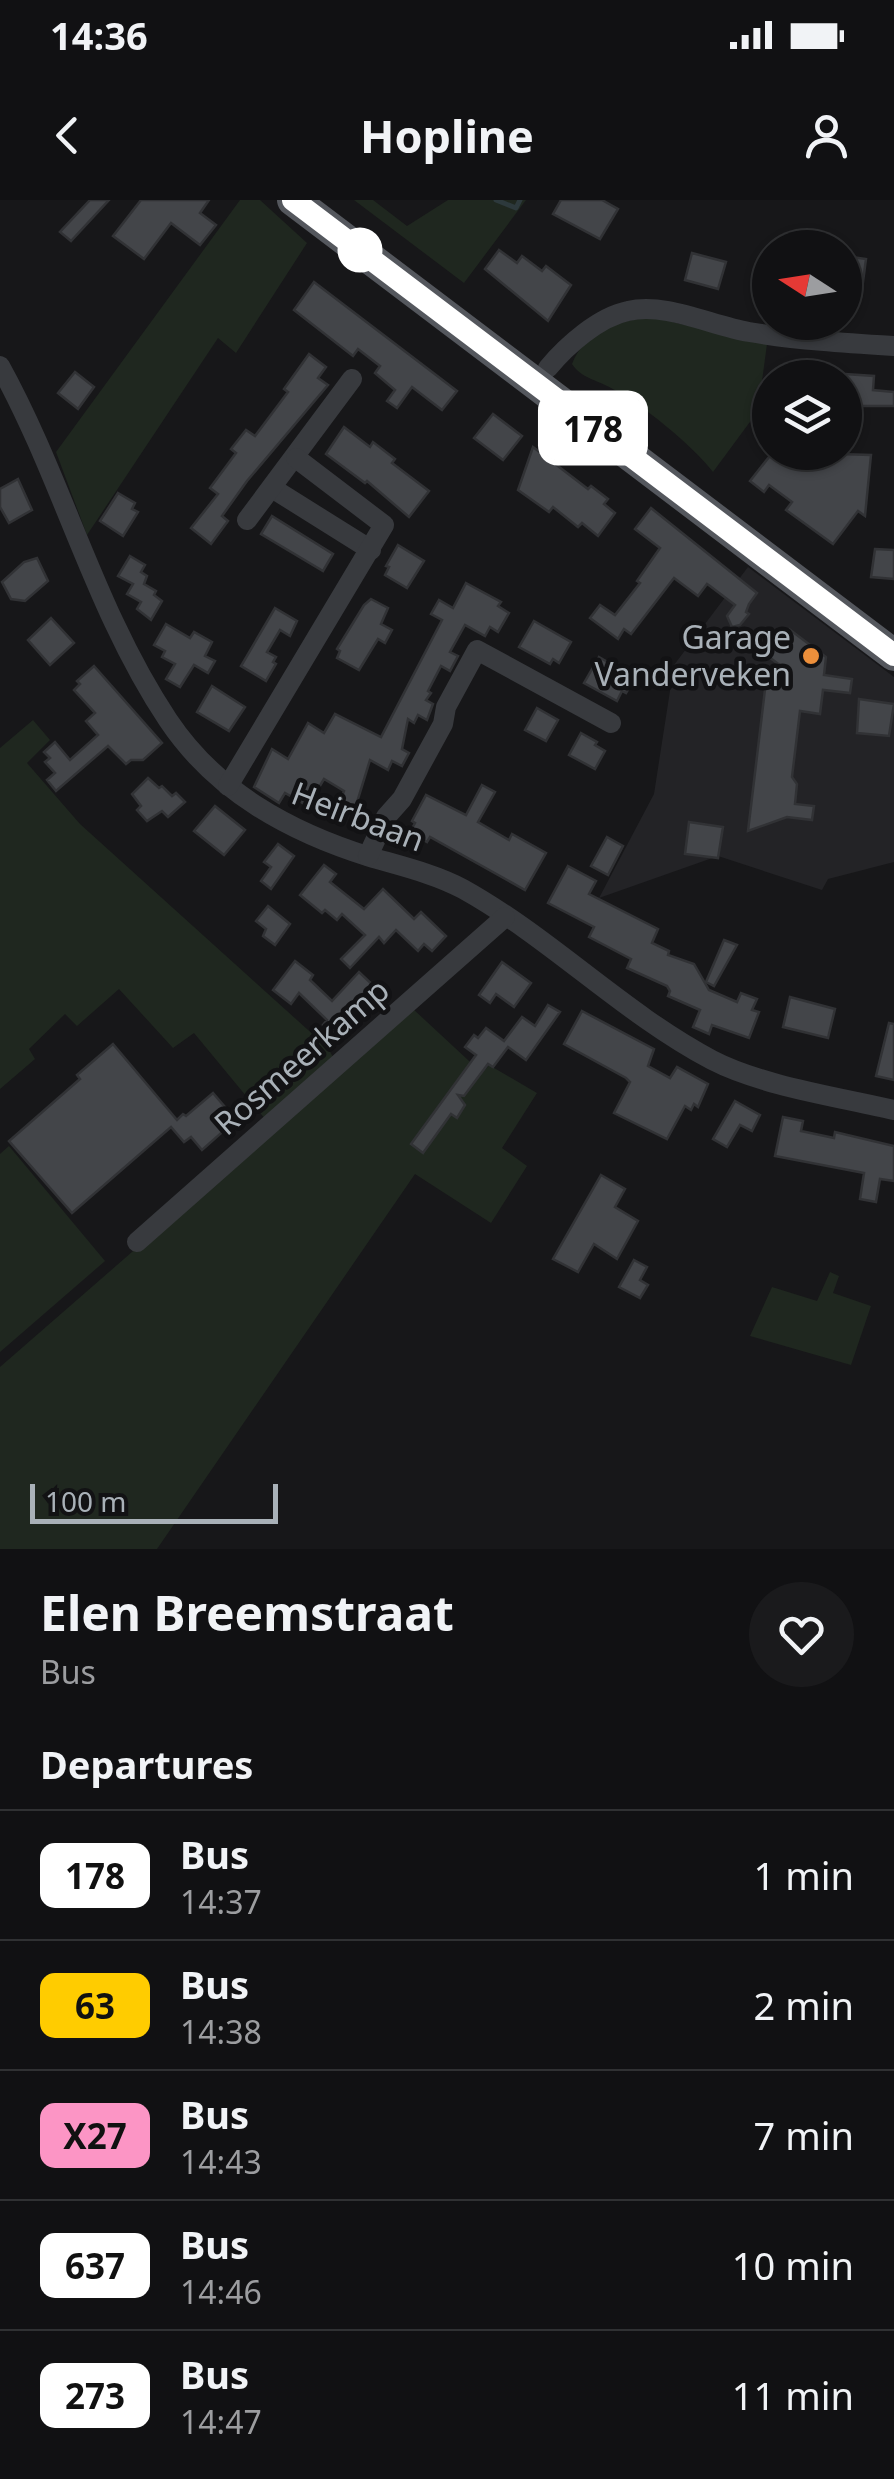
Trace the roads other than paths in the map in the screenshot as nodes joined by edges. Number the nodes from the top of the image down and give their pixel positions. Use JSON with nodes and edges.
{"nodes":[{"id":1,"x":293,"y":200,"type":"edge"},
{"id":2,"x":323,"y":200,"type":"edge"},
{"id":3,"x":894,"y":346,"type":"edge"},
{"id":4,"x":0,"y":366,"type":"edge"},
{"id":5,"x":548,"y":368,"type":"junction"},
{"id":6,"x":352,"y":380,"type":"dead end"},
{"id":7,"x":296,"y":458,"type":"junction"},
{"id":8,"x":272,"y":488,"type":"junction"},
{"id":9,"x":246,"y":520,"type":"dead end"},
{"id":10,"x":371,"y":550,"type":"junction"},
{"id":11,"x":894,"y":632,"type":"edge"},
{"id":12,"x":894,"y":655,"type":"edge"},
{"id":13,"x":611,"y":723,"type":"dead end"},
{"id":14,"x":228,"y":786,"type":"junction"},
{"id":15,"x":368,"y":856,"type":"junction"},
{"id":16,"x":505,"y":917,"type":"junction"},
{"id":17,"x":894,"y":1110,"type":"edge"},
{"id":18,"x":137,"y":1242,"type":"dead end"}],
"edges":[{"from":1,"to":12,"type":"main road"},
{"from":2,"to":5,"type":"main road"},
{"from":3,"to":5,"type":"street"},
{"from":4,"to":14,"type":"street","name":"Heirbaan"},
{"from":5,"to":11,"type":"main road"},
{"from":6,"to":7,"type":"street"},
{"from":7,"to":8,"type":"street"},
{"from":7,"to":10,"type":"street"},
{"from":8,"to":9,"type":"street"},
{"from":8,"to":10,"type":"street"},
{"from":10,"to":14,"type":"street"},
{"from":13,"to":15,"type":"street"},
{"from":14,"to":15,"type":"street","name":"Heirbaan"},
{"from":15,"to":16,"type":"street","name":"Heirbaan"},
{"from":16,"to":17,"type":"street","name":"Heirbaan"},
{"from":16,"to":18,"type":"street","name":"Rosmeerkamp"}]}
